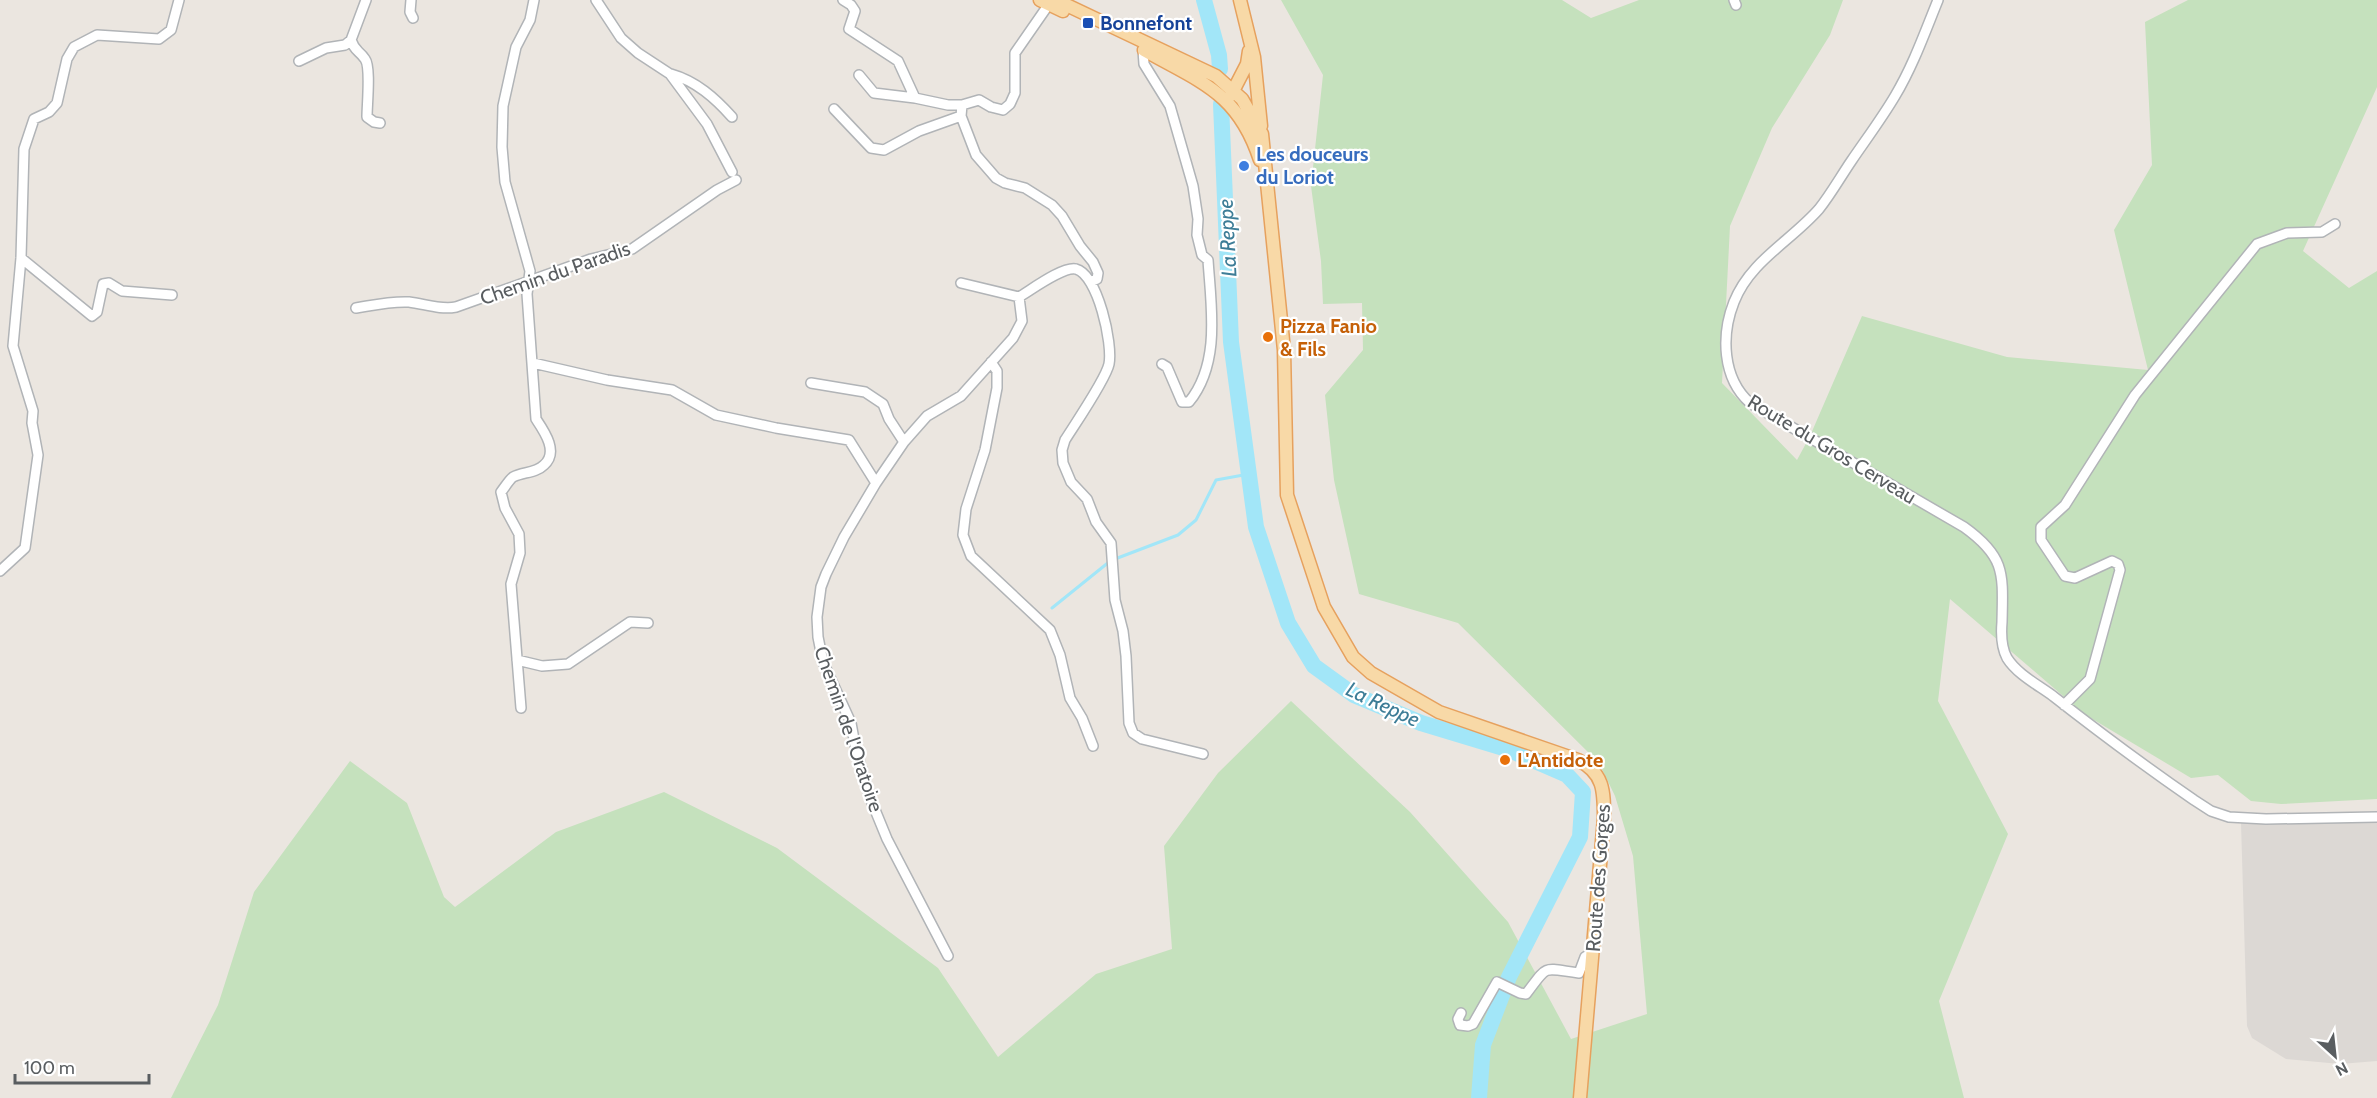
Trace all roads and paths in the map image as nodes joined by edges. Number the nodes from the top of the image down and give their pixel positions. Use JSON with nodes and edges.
{"nodes":[{"id":1,"x":179,"y":0,"type":"edge"},
{"id":2,"x":366,"y":0,"type":"edge"},
{"id":3,"x":411,"y":0,"type":"edge"},
{"id":4,"x":534,"y":0,"type":"edge"},
{"id":5,"x":596,"y":0,"type":"edge"},
{"id":6,"x":843,"y":0,"type":"edge"},
{"id":7,"x":1240,"y":0,"type":"edge"},
{"id":8,"x":1938,"y":0,"type":"edge"},
{"id":9,"x":1048,"y":1,"type":"edge"},
{"id":10,"x":414,"y":18,"type":"dead end"},
{"id":11,"x":351,"y":40,"type":"junction"},
{"id":12,"x":1251,"y":41,"type":"junction"},
{"id":13,"x":1143,"y":50,"type":"junction"},
{"id":14,"x":299,"y":61,"type":"dead end"},
{"id":15,"x":1242,"y":72,"type":"junction"},
{"id":16,"x":670,"y":74,"type":"junction"},
{"id":17,"x":859,"y":75,"type":"dead end"},
{"id":18,"x":1216,"y":76,"type":"junction"},
{"id":19,"x":1256,"y":80,"type":"junction"},
{"id":20,"x":1233,"y":95,"type":"junction"},
{"id":21,"x":915,"y":98,"type":"junction"},
{"id":22,"x":962,"y":105,"type":"junction"},
{"id":23,"x":834,"y":109,"type":"dead end"},
{"id":24,"x":961,"y":116,"type":"junction"},
{"id":25,"x":732,"y":117,"type":"dead end"},
{"id":26,"x":380,"y":123,"type":"dead end"},
{"id":27,"x":1262,"y":134,"type":"junction"},
{"id":28,"x":1266,"y":183,"type":"junction"},
{"id":29,"x":2335,"y":224,"type":"dead end"},
{"id":30,"x":21,"y":258,"type":"junction"},
{"id":31,"x":530,"y":282,"type":"junction"},
{"id":32,"x":1090,"y":282,"type":"junction"},
{"id":33,"x":961,"y":283,"type":"dead end"},
{"id":34,"x":172,"y":295,"type":"dead end"},
{"id":35,"x":1019,"y":297,"type":"junction"},
{"id":36,"x":356,"y":308,"type":"dead end"},
{"id":37,"x":991,"y":362,"type":"junction"},
{"id":38,"x":533,"y":363,"type":"junction"},
{"id":39,"x":1162,"y":364,"type":"dead end"},
{"id":40,"x":811,"y":383,"type":"dead end"},
{"id":41,"x":904,"y":442,"type":"junction"},
{"id":42,"x":876,"y":483,"type":"junction"},
{"id":43,"x":0,"y":571,"type":"edge"},
{"id":44,"x":648,"y":622,"type":"dead end"},
{"id":45,"x":517,"y":660,"type":"junction"},
{"id":46,"x":2064,"y":705,"type":"junction"},
{"id":47,"x":521,"y":708,"type":"dead end"},
{"id":48,"x":1093,"y":746,"type":"dead end"},
{"id":49,"x":1203,"y":754,"type":"dead end"},
{"id":50,"x":2377,"y":818,"type":"edge"},
{"id":51,"x":1592,"y":953,"type":"junction"},
{"id":52,"x":948,"y":956,"type":"dead end"},
{"id":53,"x":1461,"y":1013,"type":"dead end"},
{"id":54,"x":1580,"y":1098,"type":"edge"}],
"edges":[{"from":1,"to":30,"type":"street"},
{"from":2,"to":11,"type":"street"},
{"from":3,"to":10,"type":"street"},
{"from":4,"to":31,"type":"street"},
{"from":5,"to":16,"type":"street"},
{"from":6,"to":21,"type":"street"},
{"from":7,"to":12,"type":"main road"},
{"from":8,"to":46,"type":"street","name":"Route du Gros Cerveau"},
{"from":9,"to":13,"type":"main road"},
{"from":9,"to":18,"type":"main road","name":"Route des Gorges"},
{"from":9,"to":22,"type":"street"},
{"from":11,"to":14,"type":"street"},
{"from":11,"to":26,"type":"street"},
{"from":12,"to":15,"type":"main road"},
{"from":12,"to":19,"type":"main road"},
{"from":13,"to":20,"type":"main road"},
{"from":13,"to":39,"type":"street"},
{"from":15,"to":18,"type":"main road"},
{"from":15,"to":20,"type":"main road"},
{"from":16,"to":25,"type":"street"},
{"from":16,"to":31,"type":"street","name":"Chemin du Paradis"},
{"from":17,"to":21,"type":"street"},
{"from":18,"to":20,"type":"main road","name":"Route des Gorges"},
{"from":19,"to":20,"type":"main road"},
{"from":19,"to":27,"type":"main road"},
{"from":20,"to":27,"type":"main road","name":"Route des Gorges"},
{"from":20,"to":28,"type":"main road","name":"Route des Gorges"},
{"from":21,"to":22,"type":"street"},
{"from":22,"to":24,"type":"street"},
{"from":23,"to":24,"type":"street"},
{"from":24,"to":32,"type":"street"},
{"from":27,"to":28,"type":"main road","name":"Route des Gorges"},
{"from":28,"to":51,"type":"main road","name":"Route des Gorges"},
{"from":29,"to":46,"type":"street"},
{"from":30,"to":34,"type":"street"},
{"from":30,"to":43,"type":"street"},
{"from":31,"to":36,"type":"street","name":"Chemin du Paradis"},
{"from":31,"to":38,"type":"street"},
{"from":32,"to":35,"type":"street"},
{"from":32,"to":49,"type":"street"},
{"from":33,"to":35,"type":"street"},
{"from":35,"to":37,"type":"street","name":"Chemin de l'Oratoire"},
{"from":37,"to":41,"type":"street","name":"Chemin de l'Oratoire"},
{"from":37,"to":48,"type":"street"},
{"from":38,"to":42,"type":"street"},
{"from":38,"to":45,"type":"street"},
{"from":40,"to":41,"type":"street"},
{"from":41,"to":42,"type":"street","name":"Chemin de l'Oratoire"},
{"from":42,"to":52,"type":"street","name":"Chemin de l'Oratoire"},
{"from":44,"to":45,"type":"street"},
{"from":45,"to":47,"type":"street"},
{"from":46,"to":50,"type":"street","name":"Route du Gros Cerveau"},
{"from":51,"to":53,"type":"street"},
{"from":51,"to":54,"type":"main road","name":"Route des Gorges"}]}
